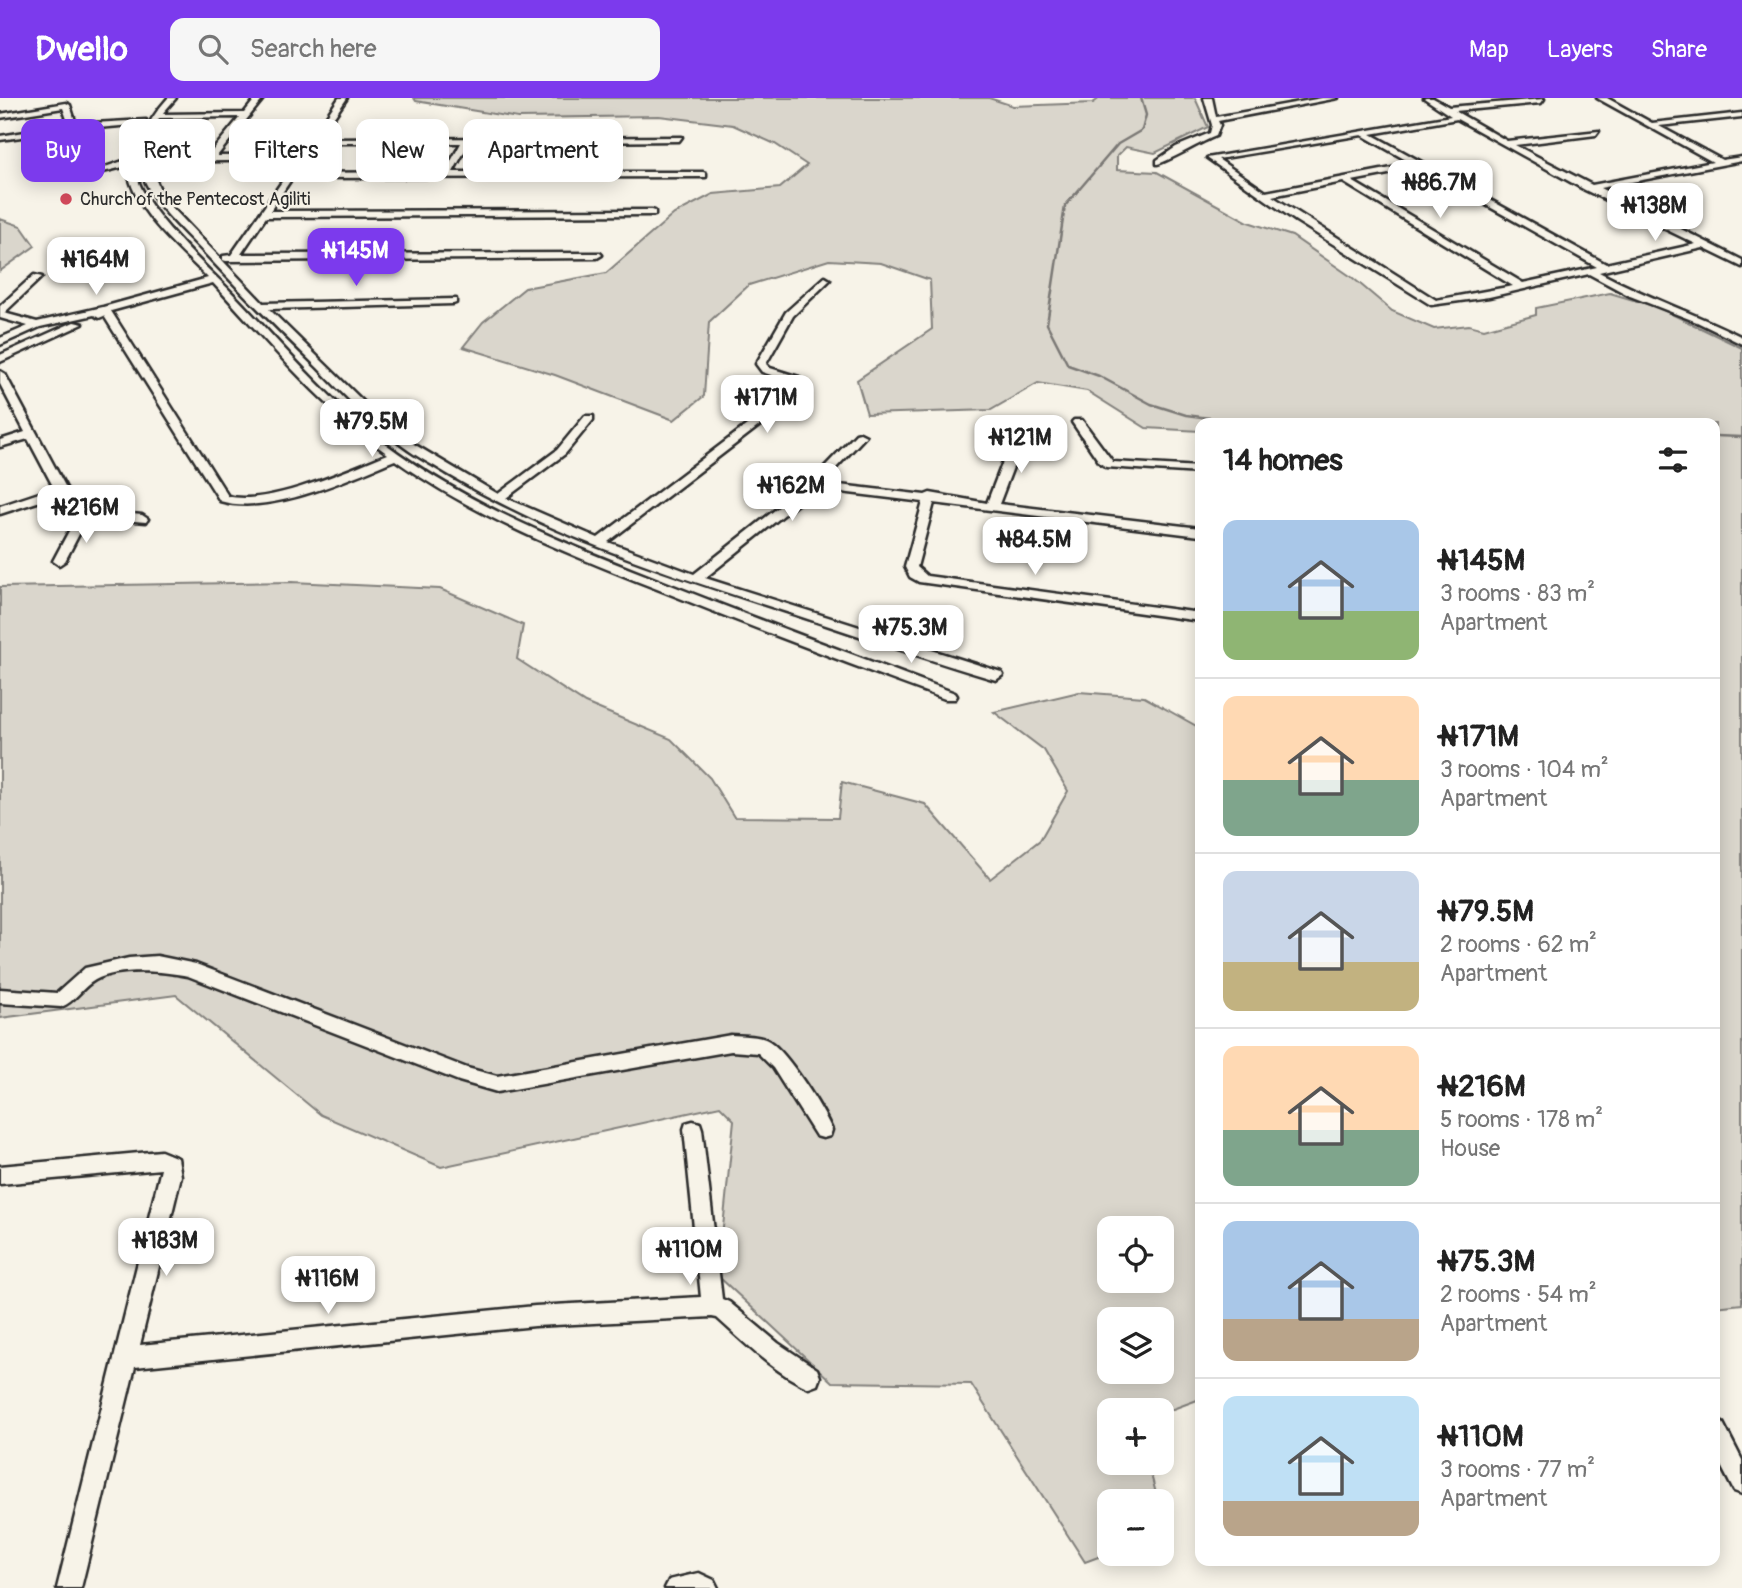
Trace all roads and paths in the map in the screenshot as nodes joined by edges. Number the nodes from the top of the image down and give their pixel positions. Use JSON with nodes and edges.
{"nodes":[{"id":1,"x":164,"y":98,"type":"edge"},
{"id":2,"x":172,"y":98,"type":"edge"},
{"id":3,"x":260,"y":98,"type":"edge"},
{"id":4,"x":343,"y":98,"type":"edge"},
{"id":5,"x":1208,"y":98,"type":"edge"},
{"id":6,"x":1334,"y":98,"type":"edge"},
{"id":7,"x":1428,"y":98,"type":"edge"},
{"id":8,"x":1604,"y":100,"type":"edge"},
{"id":9,"x":1619,"y":100,"type":"edge"},
{"id":10,"x":1541,"y":101,"type":"dead end"},
{"id":11,"x":1447,"y":114,"type":"junction"},
{"id":12,"x":244,"y":115,"type":"junction"},
{"id":13,"x":1742,"y":115,"type":"edge"},
{"id":14,"x":0,"y":116,"type":"edge"},
{"id":15,"x":156,"y":116,"type":"junction"},
{"id":16,"x":70,"y":119,"type":"edge"},
{"id":17,"x":146,"y":119,"type":"edge"},
{"id":18,"x":155,"y":119,"type":"edge"},
{"id":19,"x":328,"y":119,"type":"edge"},
{"id":20,"x":1213,"y":120,"type":"junction"},
{"id":21,"x":1651,"y":125,"type":"junction"},
{"id":22,"x":1362,"y":132,"type":"junction"},
{"id":23,"x":1595,"y":133,"type":"dead end"},
{"id":24,"x":21,"y":135,"type":"edge"},
{"id":25,"x":0,"y":138,"type":"edge"},
{"id":26,"x":623,"y":139,"type":"edge"},
{"id":27,"x":679,"y":139,"type":"dead end"},
{"id":28,"x":463,"y":140,"type":"edge"},
{"id":29,"x":342,"y":141,"type":"edge"},
{"id":30,"x":1506,"y":144,"type":"junction"},
{"id":31,"x":463,"y":146,"type":"edge"},
{"id":32,"x":215,"y":153,"type":"edge"},
{"id":33,"x":1742,"y":159,"type":"edge"},
{"id":34,"x":1160,"y":162,"type":"dead end"},
{"id":35,"x":1721,"y":163,"type":"junction"},
{"id":36,"x":1421,"y":165,"type":"junction"},
{"id":37,"x":449,"y":172,"type":"edge"},
{"id":38,"x":449,"y":174,"type":"edge"},
{"id":39,"x":703,"y":175,"type":"dead end"},
{"id":40,"x":1343,"y":179,"type":"junction"},
{"id":41,"x":134,"y":182,"type":"edge"},
{"id":42,"x":148,"y":182,"type":"edge"},
{"id":43,"x":284,"y":182,"type":"edge"},
{"id":44,"x":1586,"y":188,"type":"junction"},
{"id":45,"x":1264,"y":195,"type":"junction"},
{"id":46,"x":652,"y":213,"type":"dead end"},
{"id":47,"x":262,"y":214,"type":"junction"},
{"id":48,"x":1700,"y":246,"type":"junction"},
{"id":49,"x":597,"y":255,"type":"dead end"},
{"id":50,"x":234,"y":257,"type":"junction"},
{"id":51,"x":217,"y":260,"type":"junction"},
{"id":52,"x":1742,"y":264,"type":"edge"},
{"id":53,"x":1604,"y":267,"type":"junction"},
{"id":54,"x":1589,"y":270,"type":"junction"},
{"id":55,"x":1742,"y":270,"type":"edge"},
{"id":56,"x":37,"y":276,"type":"dead end"},
{"id":57,"x":213,"y":280,"type":"junction"},
{"id":58,"x":825,"y":280,"type":"dead end"},
{"id":59,"x":1520,"y":286,"type":"junction"},
{"id":60,"x":248,"y":294,"type":"junction"},
{"id":61,"x":231,"y":299,"type":"junction"},
{"id":62,"x":453,"y":301,"type":"dead end"},
{"id":63,"x":260,"y":306,"type":"junction"},
{"id":64,"x":105,"y":310,"type":"junction"},
{"id":65,"x":0,"y":313,"type":"edge"},
{"id":66,"x":37,"y":325,"type":"junction"},
{"id":67,"x":1742,"y":341,"type":"edge"},
{"id":68,"x":0,"y":342,"type":"edge"},
{"id":69,"x":0,"y":359,"type":"edge"},
{"id":70,"x":0,"y":374,"type":"edge"},
{"id":71,"x":589,"y":418,"type":"dead end"},
{"id":72,"x":1078,"y":422,"type":"dead end"},
{"id":73,"x":1020,"y":433,"type":"dead end"},
{"id":74,"x":31,"y":434,"type":"junction"},
{"id":75,"x":860,"y":436,"type":"dead end"},
{"id":76,"x":0,"y":444,"type":"edge"},
{"id":77,"x":394,"y":456,"type":"junction"},
{"id":78,"x":1195,"y":470,"type":"edge"},
{"id":79,"x":814,"y":485,"type":"junction"},
{"id":80,"x":61,"y":490,"type":"junction"},
{"id":81,"x":930,"y":497,"type":"junction"},
{"id":82,"x":499,"y":499,"type":"junction"},
{"id":83,"x":992,"y":506,"type":"junction"},
{"id":84,"x":0,"y":510,"type":"edge"},
{"id":85,"x":84,"y":513,"type":"junction"},
{"id":86,"x":142,"y":519,"type":"dead end"},
{"id":87,"x":1195,"y":531,"type":"edge"},
{"id":88,"x":599,"y":542,"type":"junction"},
{"id":89,"x":59,"y":561,"type":"dead end"},
{"id":90,"x":696,"y":579,"type":"junction"},
{"id":91,"x":1195,"y":616,"type":"edge"},
{"id":92,"x":836,"y":624,"type":"junction"},
{"id":93,"x":818,"y":646,"type":"junction"},
{"id":94,"x":996,"y":675,"type":"dead end"},
{"id":95,"x":950,"y":696,"type":"dead end"},
{"id":96,"x":0,"y":996,"type":"edge"},
{"id":97,"x":693,"y":1129,"type":"dead end"},
{"id":98,"x":823,"y":1130,"type":"dead end"},
{"id":99,"x":0,"y":1175,"type":"edge"},
{"id":100,"x":712,"y":1307,"type":"junction"},
{"id":101,"x":124,"y":1357,"type":"junction"},
{"id":102,"x":809,"y":1377,"type":"dead end"},
{"id":103,"x":1720,"y":1441,"type":"edge"},
{"id":104,"x":1742,"y":1483,"type":"edge"},
{"id":105,"x":69,"y":1588,"type":"edge"},
{"id":106,"x":677,"y":1588,"type":"edge"},
{"id":107,"x":706,"y":1588,"type":"edge"}],
"edges":[{"from":1,"to":17,"type":"street"},
{"from":2,"to":15,"type":"street"},
{"from":3,"to":12,"type":"street"},
{"from":4,"to":19,"type":"street"},
{"from":5,"to":20,"type":"street"},
{"from":6,"to":20,"type":"street"},
{"from":7,"to":11,"type":"street"},
{"from":8,"to":9,"type":"street"},
{"from":8,"to":21,"type":"street"},
{"from":10,"to":11,"type":"street"},
{"from":11,"to":22,"type":"street"},
{"from":11,"to":30,"type":"street"},
{"from":11,"to":44,"type":"street"},
{"from":12,"to":15,"type":"street"},
{"from":12,"to":32,"type":"street"},
{"from":13,"to":21,"type":"street"},
{"from":14,"to":16,"type":"street"},
{"from":15,"to":18,"type":"street"},
{"from":20,"to":34,"type":"street"},
{"from":21,"to":35,"type":"street"},
{"from":22,"to":36,"type":"street"},
{"from":22,"to":45,"type":"street"},
{"from":23,"to":30,"type":"street"},
{"from":24,"to":25,"type":"street"},
{"from":26,"to":27,"type":"street"},
{"from":28,"to":29,"type":"street"},
{"from":30,"to":44,"type":"street"},
{"from":31,"to":37,"type":"street"},
{"from":33,"to":35,"type":"street"},
{"from":35,"to":44,"type":"street"},
{"from":36,"to":40,"type":"street"},
{"from":36,"to":53,"type":"street"},
{"from":38,"to":39,"type":"street"},
{"from":40,"to":45,"type":"street"},
{"from":40,"to":59,"type":"street"},
{"from":41,"to":57,"type":"street"},
{"from":42,"to":51,"type":"street"},
{"from":43,"to":47,"type":"street"},
{"from":44,"to":48,"type":"street"},
{"from":45,"to":59,"type":"street"},
{"from":46,"to":47,"type":"street"},
{"from":47,"to":50,"type":"street"},
{"from":48,"to":52,"type":"street"},
{"from":48,"to":53,"type":"street"},
{"from":48,"to":55,"type":"street"},
{"from":49,"to":50,"type":"street"},
{"from":50,"to":51,"type":"street"},
{"from":51,"to":60,"type":"street"},
{"from":53,"to":54,"type":"street"},
{"from":54,"to":59,"type":"street"},
{"from":54,"to":67,"type":"street"},
{"from":56,"to":65,"type":"street"},
{"from":57,"to":61,"type":"street"},
{"from":57,"to":64,"type":"street"},
{"from":58,"to":88,"type":"street"},
{"from":60,"to":61,"type":"street"},
{"from":60,"to":63,"type":"street"},
{"from":61,"to":77,"type":"street"},
{"from":62,"to":63,"type":"street"},
{"from":63,"to":82,"type":"street"},
{"from":64,"to":66,"type":"street"},
{"from":64,"to":69,"type":"street"},
{"from":64,"to":77,"type":"street"},
{"from":65,"to":66,"type":"street"},
{"from":66,"to":68,"type":"street"},
{"from":70,"to":74,"type":"street"},
{"from":71,"to":82,"type":"street"},
{"from":72,"to":78,"type":"street"},
{"from":73,"to":83,"type":"street"},
{"from":74,"to":76,"type":"street"},
{"from":74,"to":80,"type":"street"},
{"from":75,"to":79,"type":"street"},
{"from":77,"to":93,"type":"street"},
{"from":79,"to":81,"type":"street"},
{"from":79,"to":90,"type":"street"},
{"from":80,"to":84,"type":"street"},
{"from":80,"to":85,"type":"street"},
{"from":81,"to":83,"type":"street"},
{"from":81,"to":91,"type":"street"},
{"from":82,"to":88,"type":"street"},
{"from":83,"to":87,"type":"street"},
{"from":85,"to":86,"type":"street"},
{"from":85,"to":89,"type":"street"},
{"from":88,"to":90,"type":"street"},
{"from":90,"to":92,"type":"street"},
{"from":92,"to":93,"type":"street"},
{"from":92,"to":94,"type":"street"},
{"from":93,"to":95,"type":"street"},
{"from":96,"to":98,"type":"street"},
{"from":97,"to":100,"type":"street"},
{"from":99,"to":101,"type":"street"},
{"from":100,"to":101,"type":"street"},
{"from":100,"to":102,"type":"street"},
{"from":101,"to":105,"type":"street"},
{"from":103,"to":104,"type":"street"},
{"from":106,"to":107,"type":"street"}]}
